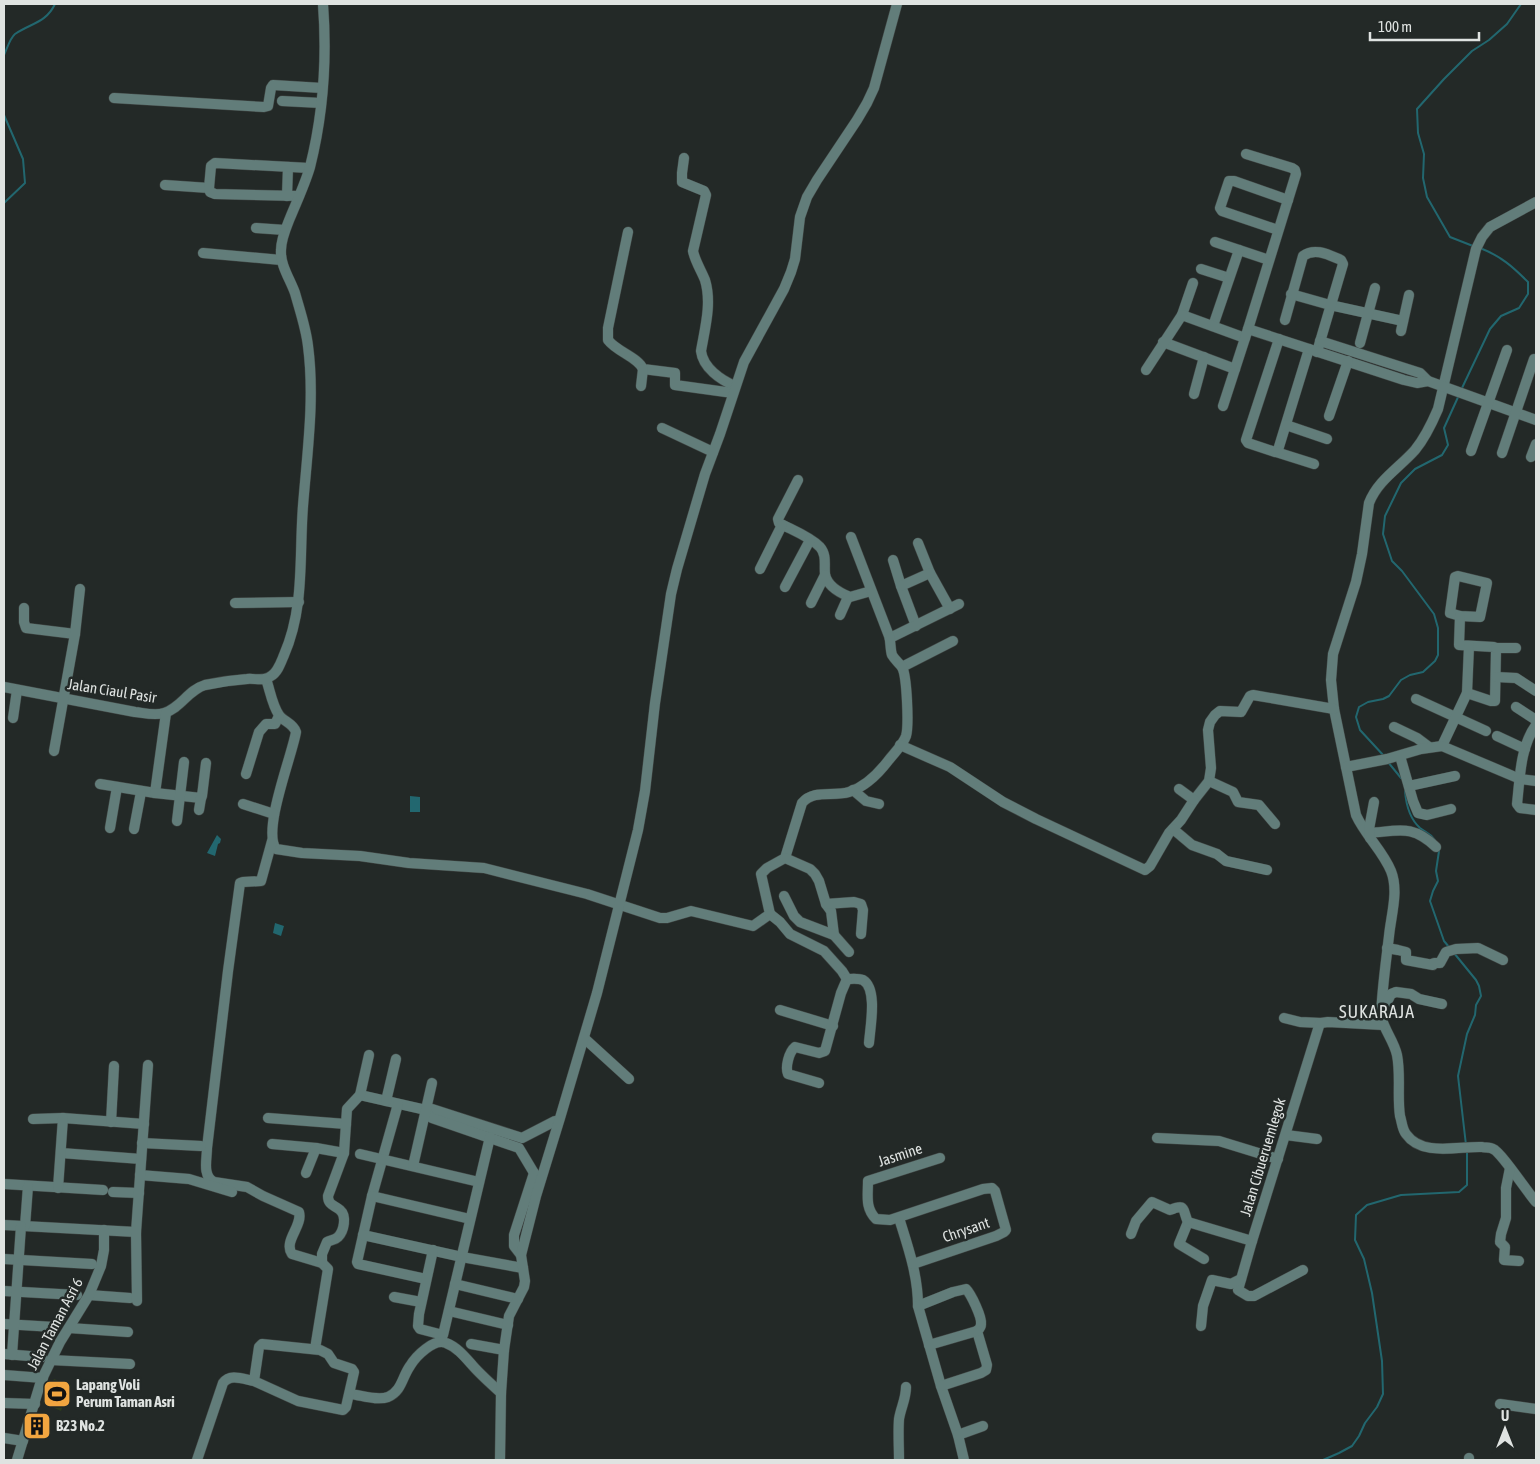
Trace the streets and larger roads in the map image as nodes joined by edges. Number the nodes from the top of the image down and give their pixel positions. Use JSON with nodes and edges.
{"nodes":[{"id":1,"x":323,"y":4,"type":"edge"},
{"id":2,"x":896,"y":4,"type":"edge"},
{"id":3,"x":322,"y":88,"type":"junction"},
{"id":4,"x":114,"y":98,"type":"dead end"},
{"id":5,"x":282,"y":101,"type":"dead end"},
{"id":6,"x":320,"y":103,"type":"junction"},
{"id":7,"x":1246,"y":154,"type":"dead end"},
{"id":8,"x":684,"y":158,"type":"dead end"},
{"id":9,"x":288,"y":167,"type":"junction"},
{"id":10,"x":309,"y":168,"type":"junction"},
{"id":11,"x":166,"y":185,"type":"dead end"},
{"id":12,"x":209,"y":188,"type":"junction"},
{"id":13,"x":288,"y":196,"type":"junction"},
{"id":14,"x":299,"y":196,"type":"junction"},
{"id":15,"x":1288,"y":200,"type":"junction"},
{"id":16,"x":1536,"y":202,"type":"edge"},
{"id":17,"x":256,"y":228,"type":"dead end"},
{"id":18,"x":285,"y":230,"type":"junction"},
{"id":19,"x":1278,"y":230,"type":"junction"},
{"id":20,"x":628,"y":232,"type":"dead end"},
{"id":21,"x":1215,"y":242,"type":"dead end"},
{"id":22,"x":1239,"y":250,"type":"junction"},
{"id":23,"x":203,"y":253,"type":"dead end"},
{"id":24,"x":281,"y":260,"type":"junction"},
{"id":25,"x":1269,"y":260,"type":"junction"},
{"id":26,"x":1201,"y":269,"type":"dead end"},
{"id":27,"x":1229,"y":278,"type":"junction"},
{"id":28,"x":1193,"y":283,"type":"dead end"},
{"id":29,"x":1375,"y":288,"type":"dead end"},
{"id":30,"x":1291,"y":294,"type":"junction"},
{"id":31,"x":1409,"y":295,"type":"dead end"},
{"id":32,"x":1330,"y":305,"type":"junction"},
{"id":33,"x":1367,"y":313,"type":"junction"},
{"id":34,"x":1182,"y":314,"type":"junction"},
{"id":35,"x":1284,"y":320,"type":"dead end"},
{"id":36,"x":1213,"y":326,"type":"junction"},
{"id":37,"x":1246,"y":334,"type":"junction"},
{"id":38,"x":1279,"y":339,"type":"junction"},
{"id":39,"x":1320,"y":341,"type":"junction"},
{"id":40,"x":1163,"y":342,"type":"junction"},
{"id":41,"x":1360,"y":343,"type":"dead end"},
{"id":42,"x":1313,"y":350,"type":"junction"},
{"id":43,"x":1507,"y":350,"type":"dead end"},
{"id":44,"x":1204,"y":357,"type":"junction"},
{"id":45,"x":1534,"y":359,"type":"dead end"},
{"id":46,"x":1348,"y":361,"type":"junction"},
{"id":47,"x":1388,"y":368,"type":"junction"},
{"id":48,"x":643,"y":369,"type":"junction"},
{"id":49,"x":1235,"y":369,"type":"junction"},
{"id":50,"x":1146,"y":370,"type":"dead end"},
{"id":51,"x":641,"y":386,"type":"dead end"},
{"id":52,"x":1442,"y":386,"type":"junction"},
{"id":53,"x":734,"y":390,"type":"junction"},
{"id":54,"x":1194,"y":394,"type":"dead end"},
{"id":55,"x":1488,"y":403,"type":"junction"},
{"id":56,"x":1223,"y":406,"type":"dead end"},
{"id":57,"x":1516,"y":413,"type":"junction"},
{"id":58,"x":1329,"y":416,"type":"dead end"},
{"id":59,"x":1536,"y":420,"type":"edge"},
{"id":60,"x":1286,"y":425,"type":"junction"},
{"id":61,"x":662,"y":428,"type":"dead end"},
{"id":62,"x":1327,"y":439,"type":"dead end"},
{"id":63,"x":1536,"y":444,"type":"edge"},
{"id":64,"x":1471,"y":451,"type":"dead end"},
{"id":65,"x":714,"y":452,"type":"junction"},
{"id":66,"x":1276,"y":452,"type":"junction"},
{"id":67,"x":1502,"y":453,"type":"dead end"},
{"id":68,"x":1531,"y":457,"type":"dead end"},
{"id":69,"x":1314,"y":464,"type":"dead end"},
{"id":70,"x":798,"y":480,"type":"dead end"},
{"id":71,"x":782,"y":525,"type":"junction"},
{"id":72,"x":851,"y":537,"type":"dead end"},
{"id":73,"x":810,"y":540,"type":"junction"},
{"id":74,"x":918,"y":543,"type":"dead end"},
{"id":75,"x":893,"y":560,"type":"dead end"},
{"id":76,"x":760,"y":569,"type":"dead end"},
{"id":77,"x":930,"y":573,"type":"junction"},
{"id":78,"x":825,"y":575,"type":"junction"},
{"id":79,"x":901,"y":586,"type":"junction"},
{"id":80,"x":785,"y":587,"type":"dead end"},
{"id":81,"x":80,"y":589,"type":"dead end"},
{"id":82,"x":871,"y":591,"type":"junction"},
{"id":83,"x":848,"y":597,"type":"junction"},
{"id":84,"x":298,"y":602,"type":"junction"},
{"id":85,"x":235,"y":603,"type":"dead end"},
{"id":86,"x":811,"y":603,"type":"dead end"},
{"id":87,"x":24,"y":608,"type":"dead end"},
{"id":88,"x":840,"y":615,"type":"dead end"},
{"id":89,"x":1460,"y":616,"type":"junction"},
{"id":90,"x":916,"y":626,"type":"junction"},
{"id":91,"x":75,"y":634,"type":"junction"},
{"id":92,"x":890,"y":638,"type":"junction"},
{"id":93,"x":953,"y":641,"type":"dead end"},
{"id":94,"x":1469,"y":646,"type":"junction"},
{"id":95,"x":1496,"y":648,"type":"junction"},
{"id":96,"x":1516,"y":648,"type":"dead end"},
{"id":97,"x":902,"y":666,"type":"junction"},
{"id":98,"x":1496,"y":676,"type":"junction"},
{"id":99,"x":266,"y":679,"type":"junction"},
{"id":100,"x":4,"y":687,"type":"edge"},
{"id":101,"x":17,"y":690,"type":"junction"},
{"id":102,"x":1536,"y":691,"type":"edge"},
{"id":103,"x":1466,"y":693,"type":"junction"},
{"id":104,"x":63,"y":699,"type":"junction"},
{"id":105,"x":1416,"y":699,"type":"dead end"},
{"id":106,"x":1516,"y":706,"type":"dead end"},
{"id":107,"x":1334,"y":709,"type":"junction"},
{"id":108,"x":166,"y":713,"type":"junction"},
{"id":109,"x":279,"y":716,"type":"junction"},
{"id":110,"x":13,"y":718,"type":"dead end"},
{"id":111,"x":1456,"y":718,"type":"junction"},
{"id":112,"x":1536,"y":720,"type":"edge"},
{"id":113,"x":1536,"y":725,"type":"edge"},
{"id":114,"x":1394,"y":727,"type":"dead end"},
{"id":115,"x":1486,"y":732,"type":"dead end"},
{"id":116,"x":1497,"y":736,"type":"dead end"},
{"id":117,"x":900,"y":745,"type":"junction"},
{"id":118,"x":1442,"y":746,"type":"junction"},
{"id":119,"x":1429,"y":747,"type":"junction"},
{"id":120,"x":1525,"y":749,"type":"junction"},
{"id":121,"x":54,"y":751,"type":"dead end"},
{"id":122,"x":1400,"y":756,"type":"junction"},
{"id":123,"x":184,"y":762,"type":"dead end"},
{"id":124,"x":206,"y":763,"type":"dead end"},
{"id":125,"x":1346,"y":767,"type":"junction"},
{"id":126,"x":246,"y":774,"type":"dead end"},
{"id":127,"x":1455,"y":776,"type":"dead end"},
{"id":128,"x":1520,"y":779,"type":"junction"},
{"id":129,"x":1209,"y":781,"type":"junction"},
{"id":130,"x":1536,"y":781,"type":"edge"},
{"id":131,"x":100,"y":784,"type":"dead end"},
{"id":132,"x":1410,"y":786,"type":"junction"},
{"id":133,"x":117,"y":787,"type":"junction"},
{"id":134,"x":1179,"y":789,"type":"dead end"},
{"id":135,"x":853,"y":790,"type":"junction"},
{"id":136,"x":140,"y":792,"type":"junction"},
{"id":137,"x":155,"y":793,"type":"junction"},
{"id":138,"x":180,"y":796,"type":"junction"},
{"id":139,"x":200,"y":798,"type":"junction"},
{"id":140,"x":1194,"y":800,"type":"junction"},
{"id":141,"x":1374,"y":802,"type":"dead end"},
{"id":142,"x":243,"y":804,"type":"dead end"},
{"id":143,"x":879,"y":804,"type":"dead end"},
{"id":144,"x":1451,"y":809,"type":"dead end"},
{"id":145,"x":199,"y":810,"type":"dead end"},
{"id":146,"x":1536,"y":810,"type":"edge"},
{"id":147,"x":274,"y":814,"type":"junction"},
{"id":148,"x":177,"y":822,"type":"dead end"},
{"id":149,"x":1276,"y":824,"type":"dead end"},
{"id":150,"x":110,"y":828,"type":"dead end"},
{"id":151,"x":134,"y":829,"type":"dead end"},
{"id":152,"x":1173,"y":829,"type":"junction"},
{"id":153,"x":1370,"y":836,"type":"junction"},
{"id":154,"x":272,"y":841,"type":"junction"},
{"id":155,"x":1436,"y":846,"type":"dead end"},
{"id":156,"x":786,"y":858,"type":"junction"},
{"id":157,"x":1267,"y":870,"type":"dead end"},
{"id":158,"x":784,"y":896,"type":"dead end"},
{"id":159,"x":619,"y":904,"type":"junction"},
{"id":160,"x":826,"y":904,"type":"junction"},
{"id":161,"x":770,"y":914,"type":"junction"},
{"id":162,"x":861,"y":934,"type":"dead end"},
{"id":163,"x":834,"y":935,"type":"junction"},
{"id":164,"x":1388,"y":948,"type":"junction"},
{"id":165,"x":849,"y":952,"type":"dead end"},
{"id":166,"x":1503,"y":960,"type":"dead end"},
{"id":167,"x":847,"y":979,"type":"junction"},
{"id":168,"x":1442,"y":1004,"type":"dead end"},
{"id":169,"x":1381,"y":1009,"type":"junction"},
{"id":170,"x":780,"y":1010,"type":"dead end"},
{"id":171,"x":1284,"y":1018,"type":"dead end"},
{"id":172,"x":1321,"y":1023,"type":"junction"},
{"id":173,"x":1383,"y":1025,"type":"junction"},
{"id":174,"x":833,"y":1026,"type":"junction"},
{"id":175,"x":584,"y":1038,"type":"junction"},
{"id":176,"x":869,"y":1042,"type":"dead end"},
{"id":177,"x":369,"y":1055,"type":"dead end"},
{"id":178,"x":396,"y":1059,"type":"dead end"},
{"id":179,"x":148,"y":1064,"type":"dead end"},
{"id":180,"x":114,"y":1066,"type":"dead end"},
{"id":181,"x":629,"y":1078,"type":"dead end"},
{"id":182,"x":432,"y":1083,"type":"dead end"},
{"id":183,"x":820,"y":1083,"type":"dead end"},
{"id":184,"x":355,"y":1099,"type":"junction"},
{"id":185,"x":386,"y":1101,"type":"junction"},
{"id":186,"x":398,"y":1104,"type":"junction"},
{"id":187,"x":426,"y":1110,"type":"junction"},
{"id":188,"x":63,"y":1118,"type":"junction"},
{"id":189,"x":268,"y":1118,"type":"dead end"},
{"id":190,"x":33,"y":1119,"type":"dead end"},
{"id":191,"x":555,"y":1121,"type":"dead end"},
{"id":192,"x":111,"y":1122,"type":"junction"},
{"id":193,"x":144,"y":1124,"type":"junction"},
{"id":194,"x":346,"y":1124,"type":"junction"},
{"id":195,"x":1286,"y":1135,"type":"junction"},
{"id":196,"x":490,"y":1137,"type":"junction"},
{"id":197,"x":1158,"y":1138,"type":"dead end"},
{"id":198,"x":1316,"y":1140,"type":"dead end"},
{"id":199,"x":142,"y":1143,"type":"junction"},
{"id":200,"x":520,"y":1143,"type":"junction"},
{"id":201,"x":272,"y":1144,"type":"dead end"},
{"id":202,"x":201,"y":1146,"type":"dead end"},
{"id":203,"x":316,"y":1148,"type":"junction"},
{"id":204,"x":60,"y":1153,"type":"junction"},
{"id":205,"x":344,"y":1154,"type":"junction"},
{"id":206,"x":360,"y":1154,"type":"dead end"},
{"id":207,"x":940,"y":1158,"type":"dead end"},
{"id":208,"x":141,"y":1159,"type":"junction"},
{"id":209,"x":382,"y":1159,"type":"junction"},
{"id":210,"x":1278,"y":1159,"type":"junction"},
{"id":211,"x":412,"y":1166,"type":"junction"},
{"id":212,"x":1510,"y":1168,"type":"junction"},
{"id":213,"x":306,"y":1173,"type":"dead end"},
{"id":214,"x":140,"y":1175,"type":"junction"},
{"id":215,"x":537,"y":1177,"type":"junction"},
{"id":216,"x":479,"y":1182,"type":"junction"},
{"id":217,"x":4,"y":1184,"type":"edge"},
{"id":218,"x":28,"y":1186,"type":"junction"},
{"id":219,"x":58,"y":1188,"type":"junction"},
{"id":220,"x":232,"y":1192,"type":"dead end"},
{"id":221,"x":139,"y":1193,"type":"junction"},
{"id":222,"x":372,"y":1196,"type":"junction"},
{"id":223,"x":1536,"y":1202,"type":"edge"},
{"id":224,"x":899,"y":1218,"type":"junction"},
{"id":225,"x":470,"y":1219,"type":"junction"},
{"id":226,"x":1188,"y":1222,"type":"junction"},
{"id":227,"x":4,"y":1225,"type":"edge"},
{"id":228,"x":23,"y":1226,"type":"junction"},
{"id":229,"x":104,"y":1230,"type":"junction"},
{"id":230,"x":136,"y":1232,"type":"junction"},
{"id":231,"x":1130,"y":1234,"type":"dead end"},
{"id":232,"x":362,"y":1235,"type":"junction"},
{"id":233,"x":1252,"y":1240,"type":"junction"},
{"id":234,"x":433,"y":1250,"type":"junction"},
{"id":235,"x":462,"y":1257,"type":"junction"},
{"id":236,"x":1204,"y":1258,"type":"dead end"},
{"id":237,"x":4,"y":1259,"type":"edge"},
{"id":238,"x":19,"y":1260,"type":"junction"},
{"id":239,"x":1519,"y":1261,"type":"dead end"},
{"id":240,"x":322,"y":1263,"type":"junction"},
{"id":241,"x":92,"y":1264,"type":"dead end"},
{"id":242,"x":913,"y":1264,"type":"junction"},
{"id":243,"x":523,"y":1268,"type":"junction"},
{"id":244,"x":1303,"y":1270,"type":"dead end"},
{"id":245,"x":426,"y":1279,"type":"junction"},
{"id":246,"x":1241,"y":1279,"type":"junction"},
{"id":247,"x":455,"y":1284,"type":"junction"},
{"id":248,"x":4,"y":1291,"type":"edge"},
{"id":249,"x":16,"y":1292,"type":"junction"},
{"id":250,"x":77,"y":1295,"type":"dead end"},
{"id":251,"x":89,"y":1295,"type":"junction"},
{"id":252,"x":394,"y":1297,"type":"dead end"},
{"id":253,"x":518,"y":1299,"type":"junction"},
{"id":254,"x":421,"y":1302,"type":"junction"},
{"id":255,"x":918,"y":1306,"type":"junction"},
{"id":256,"x":449,"y":1311,"type":"junction"},
{"id":257,"x":9,"y":1324,"type":"edge"},
{"id":258,"x":508,"y":1325,"type":"junction"},
{"id":259,"x":1201,"y":1326,"type":"dead end"},
{"id":260,"x":54,"y":1327,"type":"dead end"},
{"id":261,"x":69,"y":1328,"type":"junction"},
{"id":262,"x":977,"y":1331,"type":"junction"},
{"id":263,"x":128,"y":1332,"type":"dead end"},
{"id":264,"x":471,"y":1344,"type":"dead end"},
{"id":265,"x":929,"y":1344,"type":"junction"},
{"id":266,"x":315,"y":1349,"type":"junction"},
{"id":267,"x":504,"y":1350,"type":"junction"},
{"id":268,"x":8,"y":1354,"type":"edge"},
{"id":269,"x":47,"y":1359,"type":"junction"},
{"id":270,"x":130,"y":1364,"type":"dead end"},
{"id":271,"x":4,"y":1375,"type":"edge"},
{"id":272,"x":43,"y":1378,"type":"junction"},
{"id":273,"x":254,"y":1381,"type":"junction"},
{"id":274,"x":941,"y":1386,"type":"junction"},
{"id":275,"x":906,"y":1387,"type":"dead end"},
{"id":276,"x":501,"y":1393,"type":"junction"},
{"id":277,"x":350,"y":1394,"type":"junction"},
{"id":278,"x":4,"y":1403,"type":"edge"},
{"id":279,"x":35,"y":1404,"type":"junction"},
{"id":280,"x":1500,"y":1404,"type":"dead end"},
{"id":281,"x":1536,"y":1409,"type":"edge"},
{"id":282,"x":983,"y":1426,"type":"dead end"},
{"id":283,"x":958,"y":1434,"type":"junction"},
{"id":284,"x":4,"y":1438,"type":"edge"},
{"id":285,"x":23,"y":1440,"type":"junction"},
{"id":286,"x":17,"y":1460,"type":"edge"},
{"id":287,"x":197,"y":1460,"type":"edge"},
{"id":288,"x":500,"y":1460,"type":"edge"},
{"id":289,"x":900,"y":1460,"type":"edge"},
{"id":290,"x":964,"y":1460,"type":"edge"}],
"edges":[{"from":1,"to":3,"type":"street"},
{"from":2,"to":53,"type":"street"},
{"from":3,"to":4,"type":"street"},
{"from":3,"to":6,"type":"street"},
{"from":5,"to":6,"type":"street"},
{"from":6,"to":10,"type":"street"},
{"from":7,"to":15,"type":"street"},
{"from":8,"to":53,"type":"street"},
{"from":9,"to":10,"type":"street"},
{"from":9,"to":12,"type":"street"},
{"from":9,"to":13,"type":"street"},
{"from":10,"to":14,"type":"street"},
{"from":11,"to":12,"type":"street"},
{"from":12,"to":13,"type":"street"},
{"from":13,"to":14,"type":"street"},
{"from":14,"to":18,"type":"street"},
{"from":15,"to":19,"type":"street"},
{"from":15,"to":19,"type":"street"},
{"from":16,"to":52,"type":"street"},
{"from":17,"to":18,"type":"street"},
{"from":18,"to":24,"type":"street"},
{"from":19,"to":25,"type":"street"},
{"from":20,"to":48,"type":"street"},
{"from":21,"to":22,"type":"street"},
{"from":22,"to":25,"type":"street"},
{"from":22,"to":27,"type":"street"},
{"from":23,"to":24,"type":"street"},
{"from":24,"to":84,"type":"street"},
{"from":25,"to":37,"type":"street"},
{"from":26,"to":27,"type":"street"},
{"from":27,"to":36,"type":"street"},
{"from":28,"to":34,"type":"street"},
{"from":29,"to":33,"type":"street"},
{"from":30,"to":32,"type":"street"},
{"from":30,"to":32,"type":"street"},
{"from":30,"to":35,"type":"street"},
{"from":31,"to":33,"type":"street"},
{"from":32,"to":33,"type":"street"},
{"from":32,"to":39,"type":"street"},
{"from":33,"to":41,"type":"street"},
{"from":34,"to":36,"type":"street"},
{"from":34,"to":40,"type":"street"},
{"from":36,"to":37,"type":"street"},
{"from":37,"to":38,"type":"street"},
{"from":37,"to":49,"type":"street"},
{"from":38,"to":42,"type":"street"},
{"from":38,"to":66,"type":"street"},
{"from":39,"to":42,"type":"street"},
{"from":39,"to":47,"type":"street"},
{"from":40,"to":44,"type":"street"},
{"from":40,"to":50,"type":"street"},
{"from":42,"to":46,"type":"street"},
{"from":42,"to":60,"type":"street"},
{"from":43,"to":55,"type":"street"},
{"from":44,"to":49,"type":"street"},
{"from":44,"to":54,"type":"street"},
{"from":45,"to":57,"type":"street"},
{"from":46,"to":47,"type":"street"},
{"from":46,"to":58,"type":"street"},
{"from":47,"to":52,"type":"street"},
{"from":48,"to":51,"type":"street"},
{"from":48,"to":53,"type":"street"},
{"from":49,"to":56,"type":"street"},
{"from":52,"to":55,"type":"street"},
{"from":52,"to":107,"type":"street"},
{"from":53,"to":65,"type":"street"},
{"from":55,"to":57,"type":"street"},
{"from":55,"to":64,"type":"street"},
{"from":57,"to":59,"type":"street"},
{"from":57,"to":67,"type":"street"},
{"from":60,"to":62,"type":"street"},
{"from":60,"to":66,"type":"street"},
{"from":61,"to":65,"type":"street"},
{"from":63,"to":68,"type":"street"},
{"from":65,"to":159,"type":"street"},
{"from":66,"to":69,"type":"street"},
{"from":70,"to":71,"type":"street"},
{"from":71,"to":73,"type":"street"},
{"from":71,"to":76,"type":"street"},
{"from":72,"to":82,"type":"street"},
{"from":73,"to":78,"type":"street"},
{"from":73,"to":80,"type":"street"},
{"from":74,"to":77,"type":"street"},
{"from":75,"to":79,"type":"street"},
{"from":77,"to":79,"type":"street"},
{"from":77,"to":90,"type":"street"},
{"from":78,"to":83,"type":"street"},
{"from":78,"to":86,"type":"street"},
{"from":79,"to":90,"type":"street"},
{"from":81,"to":91,"type":"street"},
{"from":82,"to":83,"type":"street"},
{"from":82,"to":92,"type":"street"},
{"from":83,"to":88,"type":"street"},
{"from":84,"to":85,"type":"street"},
{"from":84,"to":99,"type":"street"},
{"from":87,"to":91,"type":"street"},
{"from":89,"to":89,"type":"street"},
{"from":89,"to":94,"type":"street"},
{"from":90,"to":92,"type":"street"},
{"from":91,"to":104,"type":"street"},
{"from":92,"to":97,"type":"street"},
{"from":93,"to":97,"type":"street"},
{"from":94,"to":95,"type":"street"},
{"from":94,"to":103,"type":"street"},
{"from":95,"to":96,"type":"street"},
{"from":95,"to":98,"type":"street"},
{"from":97,"to":117,"type":"street"},
{"from":98,"to":102,"type":"street"},
{"from":98,"to":103,"type":"street"},
{"from":99,"to":108,"type":"street","name":"Jalan Ciaul Pasir"},
{"from":99,"to":109,"type":"street"},
{"from":100,"to":101,"type":"street","name":"Jalan Ciaul Pasir"},
{"from":101,"to":104,"type":"street","name":"Jalan Ciaul Pasir"},
{"from":101,"to":110,"type":"street"},
{"from":103,"to":111,"type":"street"},
{"from":104,"to":108,"type":"street","name":"Jalan Ciaul Pasir"},
{"from":104,"to":121,"type":"street"},
{"from":105,"to":111,"type":"street"},
{"from":106,"to":112,"type":"street"},
{"from":107,"to":125,"type":"street"},
{"from":107,"to":129,"type":"street"},
{"from":108,"to":137,"type":"street"},
{"from":109,"to":126,"type":"street"},
{"from":109,"to":147,"type":"street"},
{"from":111,"to":115,"type":"street"},
{"from":111,"to":118,"type":"street"},
{"from":113,"to":120,"type":"street"},
{"from":114,"to":119,"type":"street"},
{"from":116,"to":120,"type":"street"},
{"from":117,"to":135,"type":"street"},
{"from":117,"to":152,"type":"street"},
{"from":118,"to":119,"type":"street"},
{"from":118,"to":128,"type":"street"},
{"from":119,"to":122,"type":"street"},
{"from":120,"to":128,"type":"street"},
{"from":122,"to":125,"type":"street"},
{"from":122,"to":132,"type":"street"},
{"from":123,"to":138,"type":"street"},
{"from":124,"to":139,"type":"street"},
{"from":125,"to":153,"type":"street"},
{"from":127,"to":132,"type":"street"},
{"from":128,"to":130,"type":"street"},
{"from":128,"to":146,"type":"street"},
{"from":129,"to":140,"type":"street"},
{"from":129,"to":149,"type":"street"},
{"from":131,"to":133,"type":"street"},
{"from":132,"to":144,"type":"street"},
{"from":133,"to":136,"type":"street"},
{"from":133,"to":150,"type":"street"},
{"from":134,"to":140,"type":"street"},
{"from":135,"to":143,"type":"street"},
{"from":135,"to":156,"type":"street"},
{"from":136,"to":137,"type":"street"},
{"from":136,"to":151,"type":"street"},
{"from":137,"to":138,"type":"street"},
{"from":138,"to":139,"type":"street"},
{"from":138,"to":148,"type":"street"},
{"from":139,"to":145,"type":"street"},
{"from":140,"to":152,"type":"street"},
{"from":141,"to":153,"type":"street"},
{"from":142,"to":147,"type":"street"},
{"from":147,"to":154,"type":"street"},
{"from":152,"to":157,"type":"street"},
{"from":153,"to":155,"type":"street"},
{"from":153,"to":164,"type":"street"},
{"from":154,"to":159,"type":"street"},
{"from":154,"to":240,"type":"street"},
{"from":156,"to":160,"type":"street"},
{"from":156,"to":161,"type":"street"},
{"from":158,"to":163,"type":"street"},
{"from":159,"to":161,"type":"street"},
{"from":159,"to":175,"type":"street"},
{"from":160,"to":162,"type":"street"},
{"from":160,"to":163,"type":"street"},
{"from":161,"to":167,"type":"street"},
{"from":163,"to":165,"type":"street"},
{"from":164,"to":166,"type":"street"},
{"from":164,"to":169,"type":"street"},
{"from":167,"to":174,"type":"street"},
{"from":167,"to":176,"type":"street"},
{"from":168,"to":169,"type":"street"},
{"from":169,"to":173,"type":"street"},
{"from":170,"to":174,"type":"street"},
{"from":171,"to":172,"type":"street"},
{"from":172,"to":173,"type":"street"},
{"from":172,"to":195,"type":"street","name":"Jalan Cibueruemlegok"},
{"from":173,"to":212,"type":"street"},
{"from":174,"to":183,"type":"street"},
{"from":175,"to":181,"type":"street"},
{"from":175,"to":215,"type":"street"},
{"from":177,"to":184,"type":"street"},
{"from":178,"to":185,"type":"street"},
{"from":179,"to":193,"type":"street"},
{"from":180,"to":192,"type":"street"},
{"from":182,"to":187,"type":"street"},
{"from":184,"to":185,"type":"street"},
{"from":184,"to":194,"type":"street"},
{"from":185,"to":186,"type":"street"},
{"from":186,"to":187,"type":"street"},
{"from":186,"to":209,"type":"street"},
{"from":187,"to":196,"type":"street"},
{"from":187,"to":200,"type":"street"},
{"from":187,"to":211,"type":"street"},
{"from":188,"to":190,"type":"street"},
{"from":188,"to":192,"type":"street"},
{"from":188,"to":204,"type":"street"},
{"from":189,"to":194,"type":"street"},
{"from":191,"to":200,"type":"street"},
{"from":192,"to":193,"type":"street"},
{"from":193,"to":199,"type":"street"},
{"from":194,"to":205,"type":"street"},
{"from":195,"to":198,"type":"street"},
{"from":195,"to":210,"type":"street","name":"Jalan Cibueruemlegok"},
{"from":196,"to":200,"type":"street"},
{"from":196,"to":216,"type":"street"},
{"from":197,"to":210,"type":"street"},
{"from":199,"to":202,"type":"street"},
{"from":199,"to":208,"type":"street"},
{"from":200,"to":215,"type":"street"},
{"from":201,"to":203,"type":"street"},
{"from":203,"to":205,"type":"street"},
{"from":203,"to":213,"type":"street"},
{"from":204,"to":208,"type":"street"},
{"from":204,"to":219,"type":"street"},
{"from":205,"to":240,"type":"street"},
{"from":206,"to":209,"type":"street"},
{"from":207,"to":224,"type":"street","name":"Jasmine"},
{"from":208,"to":214,"type":"street"},
{"from":209,"to":211,"type":"street"},
{"from":209,"to":222,"type":"street"},
{"from":210,"to":233,"type":"street","name":"Jalan Cibueruemlegok"},
{"from":211,"to":216,"type":"street"},
{"from":212,"to":223,"type":"street"},
{"from":212,"to":239,"type":"street"},
{"from":214,"to":220,"type":"street"},
{"from":214,"to":221,"type":"street"},
{"from":215,"to":243,"type":"street"},
{"from":216,"to":225,"type":"street"},
{"from":217,"to":218,"type":"street"},
{"from":218,"to":219,"type":"street"},
{"from":218,"to":228,"type":"street"},
{"from":219,"to":221,"type":"street"},
{"from":221,"to":230,"type":"street"},
{"from":222,"to":225,"type":"street"},
{"from":222,"to":232,"type":"street"},
{"from":224,"to":242,"type":"street"},
{"from":224,"to":242,"type":"street","name":"Chrysant"},
{"from":225,"to":235,"type":"street"},
{"from":226,"to":231,"type":"street"},
{"from":226,"to":233,"type":"street"},
{"from":226,"to":236,"type":"street"},
{"from":227,"to":228,"type":"street"},
{"from":228,"to":229,"type":"street"},
{"from":228,"to":238,"type":"street"},
{"from":229,"to":230,"type":"street"},
{"from":229,"to":251,"type":"street","name":"Jalan Taman Asri 6"},
{"from":230,"to":251,"type":"street"},
{"from":232,"to":234,"type":"street"},
{"from":232,"to":245,"type":"street"},
{"from":233,"to":246,"type":"street","name":"Jalan Cibueruemlegok"},
{"from":234,"to":235,"type":"street"},
{"from":234,"to":245,"type":"street"},
{"from":235,"to":243,"type":"street"},
{"from":235,"to":247,"type":"street"},
{"from":237,"to":238,"type":"street"},
{"from":238,"to":241,"type":"street"},
{"from":238,"to":249,"type":"street"},
{"from":240,"to":266,"type":"street"},
{"from":242,"to":255,"type":"street"},
{"from":243,"to":253,"type":"street"},
{"from":244,"to":246,"type":"street"},
{"from":245,"to":254,"type":"street"},
{"from":246,"to":259,"type":"street"},
{"from":247,"to":253,"type":"street"},
{"from":247,"to":256,"type":"street"},
{"from":248,"to":249,"type":"street"},
{"from":249,"to":250,"type":"street"},
{"from":249,"to":257,"type":"street"},
{"from":251,"to":261,"type":"street","name":"Jalan Taman Asri 6"},
{"from":252,"to":254,"type":"street"},
{"from":253,"to":258,"type":"street"},
{"from":254,"to":256,"type":"street"},
{"from":255,"to":262,"type":"street"},
{"from":255,"to":265,"type":"street"},
{"from":256,"to":258,"type":"street"},
{"from":257,"to":260,"type":"street"},
{"from":257,"to":268,"type":"street"},
{"from":258,"to":267,"type":"street"},
{"from":261,"to":263,"type":"street"},
{"from":261,"to":269,"type":"street","name":"Jalan Taman Asri 6"},
{"from":262,"to":265,"type":"street"},
{"from":262,"to":274,"type":"street"},
{"from":264,"to":267,"type":"street"},
{"from":265,"to":274,"type":"street"},
{"from":266,"to":273,"type":"street"},
{"from":266,"to":277,"type":"street"},
{"from":267,"to":276,"type":"street"},
{"from":268,"to":269,"type":"street"},
{"from":269,"to":270,"type":"street"},
{"from":269,"to":272,"type":"street","name":"Jalan Taman Asri 6"},
{"from":271,"to":272,"type":"street"},
{"from":272,"to":279,"type":"street","name":"Jalan Taman Asri 6"},
{"from":273,"to":277,"type":"street"},
{"from":273,"to":287,"type":"street"},
{"from":274,"to":283,"type":"street"},
{"from":275,"to":289,"type":"street"},
{"from":276,"to":277,"type":"street"},
{"from":276,"to":288,"type":"street"},
{"from":278,"to":279,"type":"street"},
{"from":279,"to":285,"type":"street","name":"Jalan Taman Asri 6"},
{"from":280,"to":281,"type":"street"},
{"from":282,"to":283,"type":"street"},
{"from":283,"to":290,"type":"street"},
{"from":284,"to":285,"type":"street"},
{"from":285,"to":286,"type":"street","name":"Jalan Taman Asri 6"}]}
